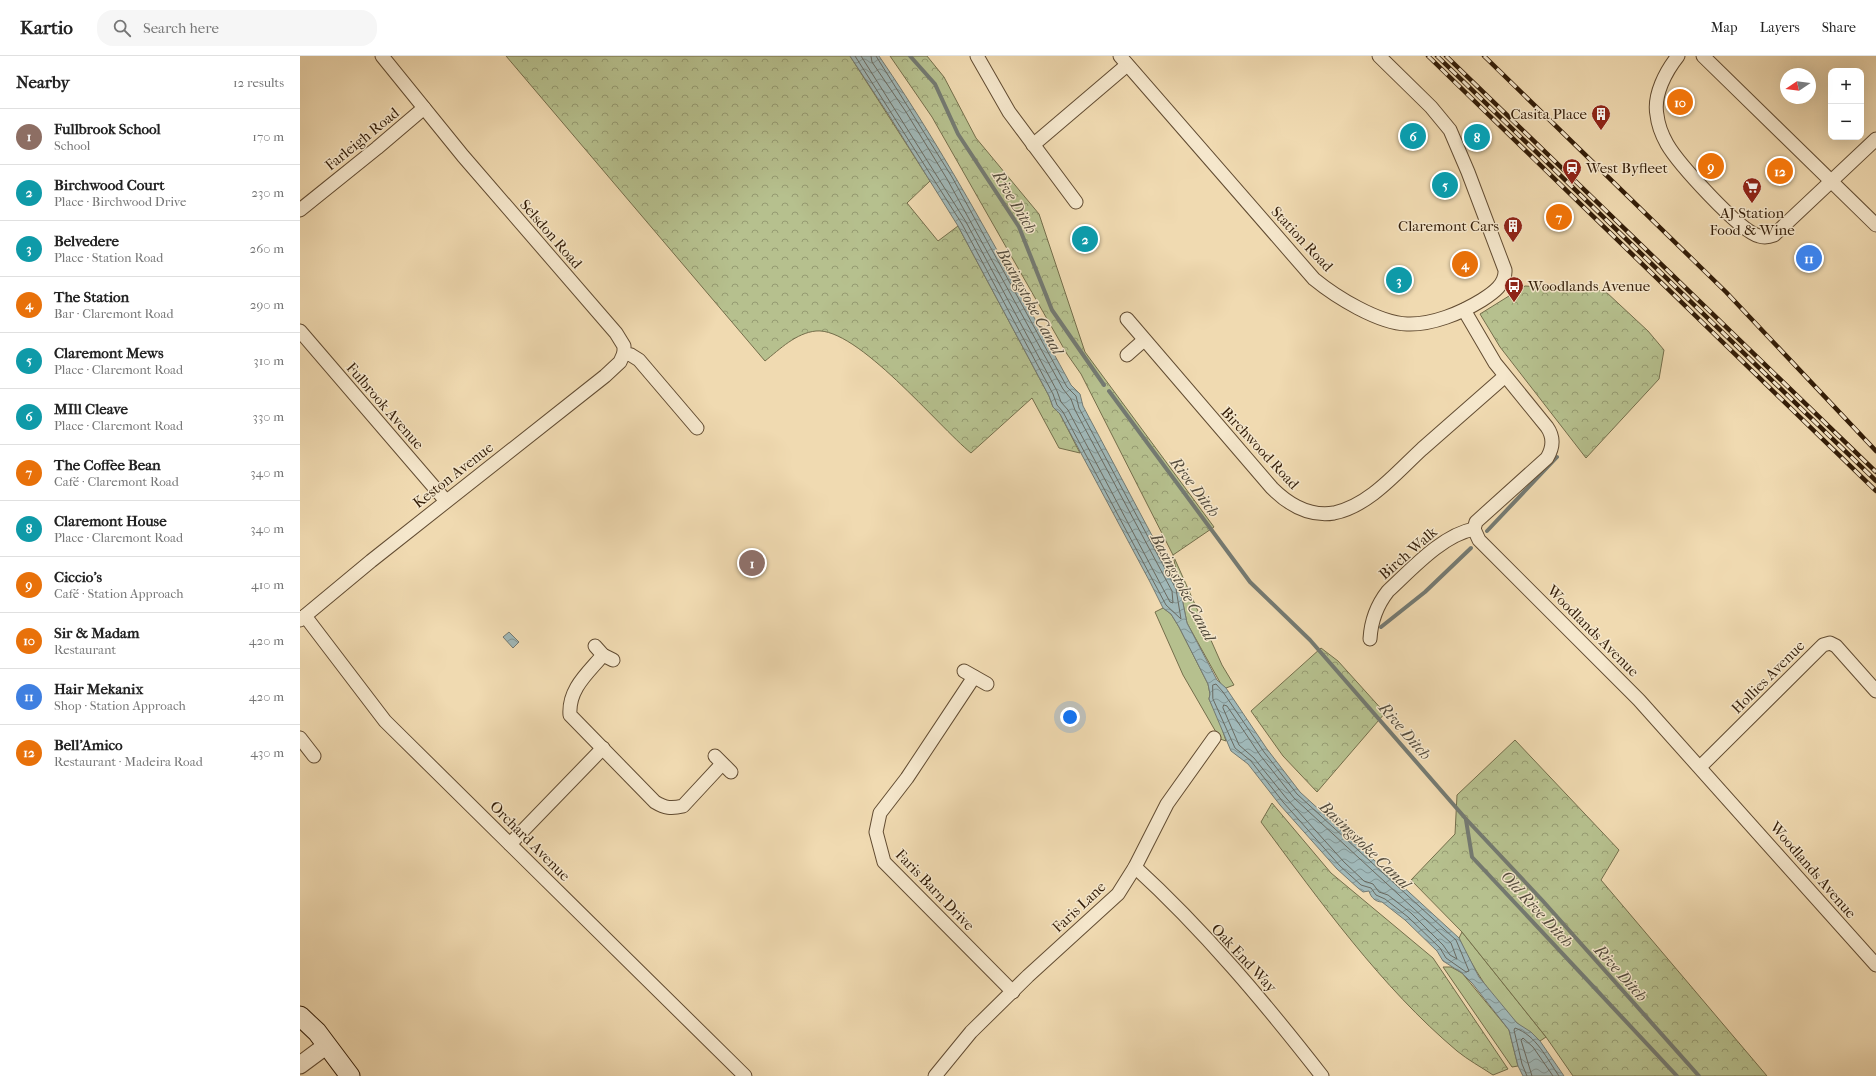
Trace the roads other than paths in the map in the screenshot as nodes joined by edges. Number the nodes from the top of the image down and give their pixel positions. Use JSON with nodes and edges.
{"nodes":[{"id":1,"x":382,"y":56,"type":"edge"},
{"id":2,"x":977,"y":56,"type":"edge"},
{"id":3,"x":1379,"y":56,"type":"edge"},
{"id":4,"x":1678,"y":56,"type":"edge"},
{"id":5,"x":1703,"y":56,"type":"edge"},
{"id":6,"x":1124,"y":60,"type":"edge"},
{"id":7,"x":424,"y":108,"type":"junction"},
{"id":8,"x":1876,"y":139,"type":"edge"},
{"id":9,"x":1034,"y":145,"type":"junction"},
{"id":10,"x":1831,"y":182,"type":"junction"},
{"id":11,"x":1076,"y":202,"type":"dead end"},
{"id":12,"x":300,"y":210,"type":"edge"},
{"id":13,"x":1876,"y":225,"type":"edge"},
{"id":14,"x":1464,"y":310,"type":"junction"},
{"id":15,"x":1127,"y":319,"type":"dead end"},
{"id":16,"x":300,"y":331,"type":"edge"},
{"id":17,"x":1144,"y":340,"type":"junction"},
{"id":18,"x":624,"y":353,"type":"junction"},
{"id":19,"x":1127,"y":355,"type":"dead end"},
{"id":20,"x":1504,"y":377,"type":"junction"},
{"id":21,"x":697,"y":428,"type":"dead end"},
{"id":22,"x":446,"y":501,"type":"junction"},
{"id":23,"x":1474,"y":529,"type":"junction"},
{"id":24,"x":302,"y":618,"type":"edge"},
{"id":25,"x":1370,"y":639,"type":"dead end"},
{"id":26,"x":604,"y":654,"type":"dead end"},
{"id":27,"x":987,"y":684,"type":"dead end"},
{"id":28,"x":1876,"y":691,"type":"edge"},
{"id":29,"x":300,"y":738,"type":"edge"},
{"id":30,"x":1214,"y":738,"type":"dead end"},
{"id":31,"x":602,"y":748,"type":"junction"},
{"id":32,"x":314,"y":756,"type":"dead end"},
{"id":33,"x":723,"y":764,"type":"dead end"},
{"id":34,"x":1700,"y":767,"type":"junction"},
{"id":35,"x":510,"y":844,"type":"junction"},
{"id":36,"x":1135,"y":867,"type":"junction"},
{"id":37,"x":1876,"y":965,"type":"edge"},
{"id":38,"x":1012,"y":992,"type":"junction"},
{"id":39,"x":300,"y":1016,"type":"edge"},
{"id":40,"x":327,"y":1045,"type":"junction"},
{"id":41,"x":300,"y":1065,"type":"edge"},
{"id":42,"x":350,"y":1076,"type":"edge"},
{"id":43,"x":745,"y":1076,"type":"edge"},
{"id":44,"x":935,"y":1076,"type":"edge"},
{"id":45,"x":1322,"y":1076,"type":"edge"}],
"edges":[{"from":1,"to":7,"type":"street","name":"Selsdon Road"},
{"from":2,"to":9,"type":"street"},
{"from":3,"to":14,"type":"street","name":"Station Road"},
{"from":4,"to":10,"type":"street"},
{"from":5,"to":10,"type":"street"},
{"from":6,"to":9,"type":"street"},
{"from":6,"to":14,"type":"street","name":"Station Road"},
{"from":7,"to":12,"type":"street","name":"Farleigh Road"},
{"from":7,"to":18,"type":"street","name":"Selsdon Road"},
{"from":8,"to":10,"type":"street"},
{"from":9,"to":11,"type":"street"},
{"from":10,"to":13,"type":"street"},
{"from":14,"to":20,"type":"street"},
{"from":15,"to":17,"type":"street","name":"Birchwood Road"},
{"from":16,"to":22,"type":"street","name":"Fulbrook Avenue"},
{"from":17,"to":19,"type":"street"},
{"from":17,"to":20,"type":"street","name":"Birchwood Road"},
{"from":18,"to":21,"type":"street"},
{"from":18,"to":22,"type":"street","name":"Keston Avenue"},
{"from":20,"to":23,"type":"street"},
{"from":22,"to":24,"type":"street","name":"Keston Avenue"},
{"from":23,"to":25,"type":"street","name":"Birch Walk"},
{"from":23,"to":34,"type":"street","name":"Woodlands Avenue"},
{"from":24,"to":35,"type":"street","name":"Orchard Avenue"},
{"from":26,"to":31,"type":"street"},
{"from":27,"to":38,"type":"street","name":"Faris Barn Drive"},
{"from":28,"to":34,"type":"street","name":"Hollies Avenue"},
{"from":29,"to":32,"type":"street"},
{"from":30,"to":36,"type":"street","name":"Faris Lane"},
{"from":31,"to":33,"type":"street"},
{"from":31,"to":35,"type":"street"},
{"from":34,"to":37,"type":"street","name":"Woodlands Avenue"},
{"from":35,"to":43,"type":"street","name":"Orchard Avenue"},
{"from":36,"to":38,"type":"street","name":"Faris Lane"},
{"from":36,"to":45,"type":"street","name":"Oak End Way"},
{"from":38,"to":44,"type":"street","name":"Faris Lane"},
{"from":39,"to":40,"type":"main road"},
{"from":40,"to":41,"type":"street"},
{"from":40,"to":42,"type":"main road"}]}
